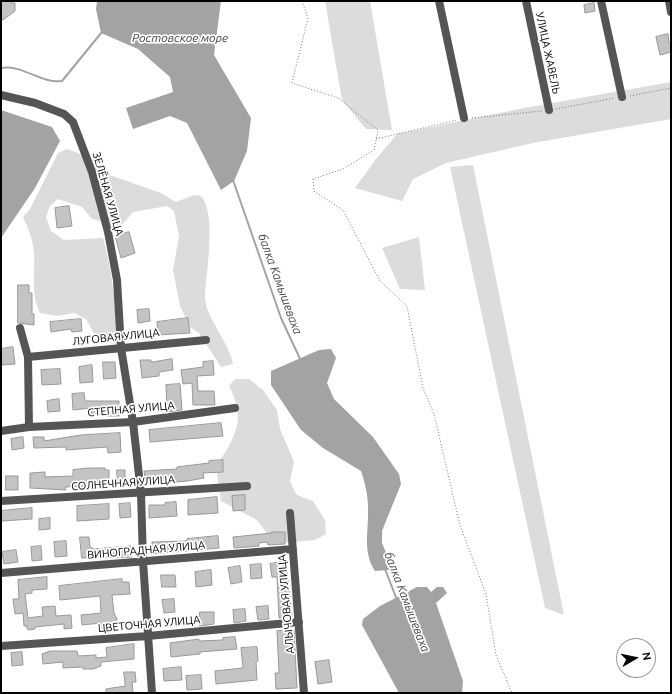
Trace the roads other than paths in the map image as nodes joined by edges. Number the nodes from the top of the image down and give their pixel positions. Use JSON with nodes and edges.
{"nodes":[{"id":1,"x":438,"y":1,"type":"edge"},
{"id":2,"x":526,"y":1,"type":"edge"},
{"id":3,"x":601,"y":1,"type":"edge"},
{"id":4,"x":669,"y":1,"type":"edge"},
{"id":5,"x":671,"y":12,"type":"edge"},
{"id":6,"x":1,"y":95,"type":"edge"},
{"id":7,"x":622,"y":97,"type":"road end"},
{"id":8,"x":549,"y":110,"type":"road end"},
{"id":9,"x":464,"y":118,"type":"road end"},
{"id":10,"x":20,"y":328,"type":"dead end"},
{"id":11,"x":206,"y":340,"type":"dead end"},
{"id":12,"x":121,"y":348,"type":"junction"},
{"id":13,"x":28,"y":357,"type":"junction"},
{"id":14,"x":235,"y":408,"type":"dead end"},
{"id":15,"x":133,"y":422,"type":"junction"},
{"id":16,"x":29,"y":427,"type":"junction"},
{"id":17,"x":1,"y":431,"type":"edge"},
{"id":18,"x":247,"y":486,"type":"dead end"},
{"id":19,"x":141,"y":493,"type":"junction"},
{"id":20,"x":1,"y":501,"type":"edge"},
{"id":21,"x":290,"y":513,"type":"dead end"},
{"id":22,"x":293,"y":549,"type":"junction"},
{"id":23,"x":143,"y":561,"type":"junction"},
{"id":24,"x":1,"y":573,"type":"edge"},
{"id":25,"x":299,"y":622,"type":"junction"},
{"id":26,"x":148,"y":636,"type":"junction"},
{"id":27,"x":1,"y":646,"type":"edge"},
{"id":28,"x":152,"y":693,"type":"edge"},
{"id":29,"x":304,"y":693,"type":"edge"}],
"edges":[{"from":1,"to":9,"type":"street"},
{"from":2,"to":8,"type":"street","name":"УЛИЦА ЖАВЕЛЬ"},
{"from":3,"to":7,"type":"street"},
{"from":4,"to":5,"type":"street"},
{"from":6,"to":12,"type":"street","name":"ЗЕЛЁНАЯ УЛИЦА"},
{"from":10,"to":13,"type":"street"},
{"from":11,"to":12,"type":"street","name":"ЛУГОВАЯ УЛИЦА"},
{"from":12,"to":13,"type":"street","name":"ЛУГОВАЯ УЛИЦА"},
{"from":12,"to":15,"type":"street","name":"ЗЕЛЁНАЯ УЛИЦА"},
{"from":13,"to":16,"type":"street"},
{"from":14,"to":15,"type":"street","name":"СТЕПНАЯ УЛИЦА"},
{"from":15,"to":16,"type":"street","name":"СТЕПНАЯ УЛИЦА"},
{"from":15,"to":19,"type":"street","name":"ЗЕЛЁНАЯ УЛИЦА"},
{"from":16,"to":17,"type":"street","name":"СТЕПНАЯ УЛИЦА"},
{"from":18,"to":19,"type":"street","name":"СОЛНЕЧНАЯ УЛИЦА"},
{"from":19,"to":20,"type":"street","name":"СОЛНЕЧНАЯ УЛИЦА"},
{"from":19,"to":23,"type":"street","name":"ЗЕЛЁНАЯ УЛИЦА"},
{"from":21,"to":22,"type":"street","name":"АЛЫЧОВАЯ УЛИЦА"},
{"from":22,"to":23,"type":"street","name":"ВИНОГРАДНАЯ УЛИЦА"},
{"from":22,"to":25,"type":"street","name":"АЛЫЧОВАЯ УЛИЦА"},
{"from":23,"to":24,"type":"street","name":"ВИНОГРАДНАЯ УЛИЦА"},
{"from":23,"to":26,"type":"street","name":"ЗЕЛЁНАЯ УЛИЦА"},
{"from":25,"to":26,"type":"street","name":"ЦВЕТОЧНАЯ УЛИЦА"},
{"from":25,"to":29,"type":"street","name":"АЛЫЧОВАЯ УЛИЦА"},
{"from":26,"to":27,"type":"street","name":"ЦВЕТОЧНАЯ УЛИЦА"},
{"from":26,"to":28,"type":"street","name":"ЗЕЛЁНАЯ УЛИЦА"}]}
